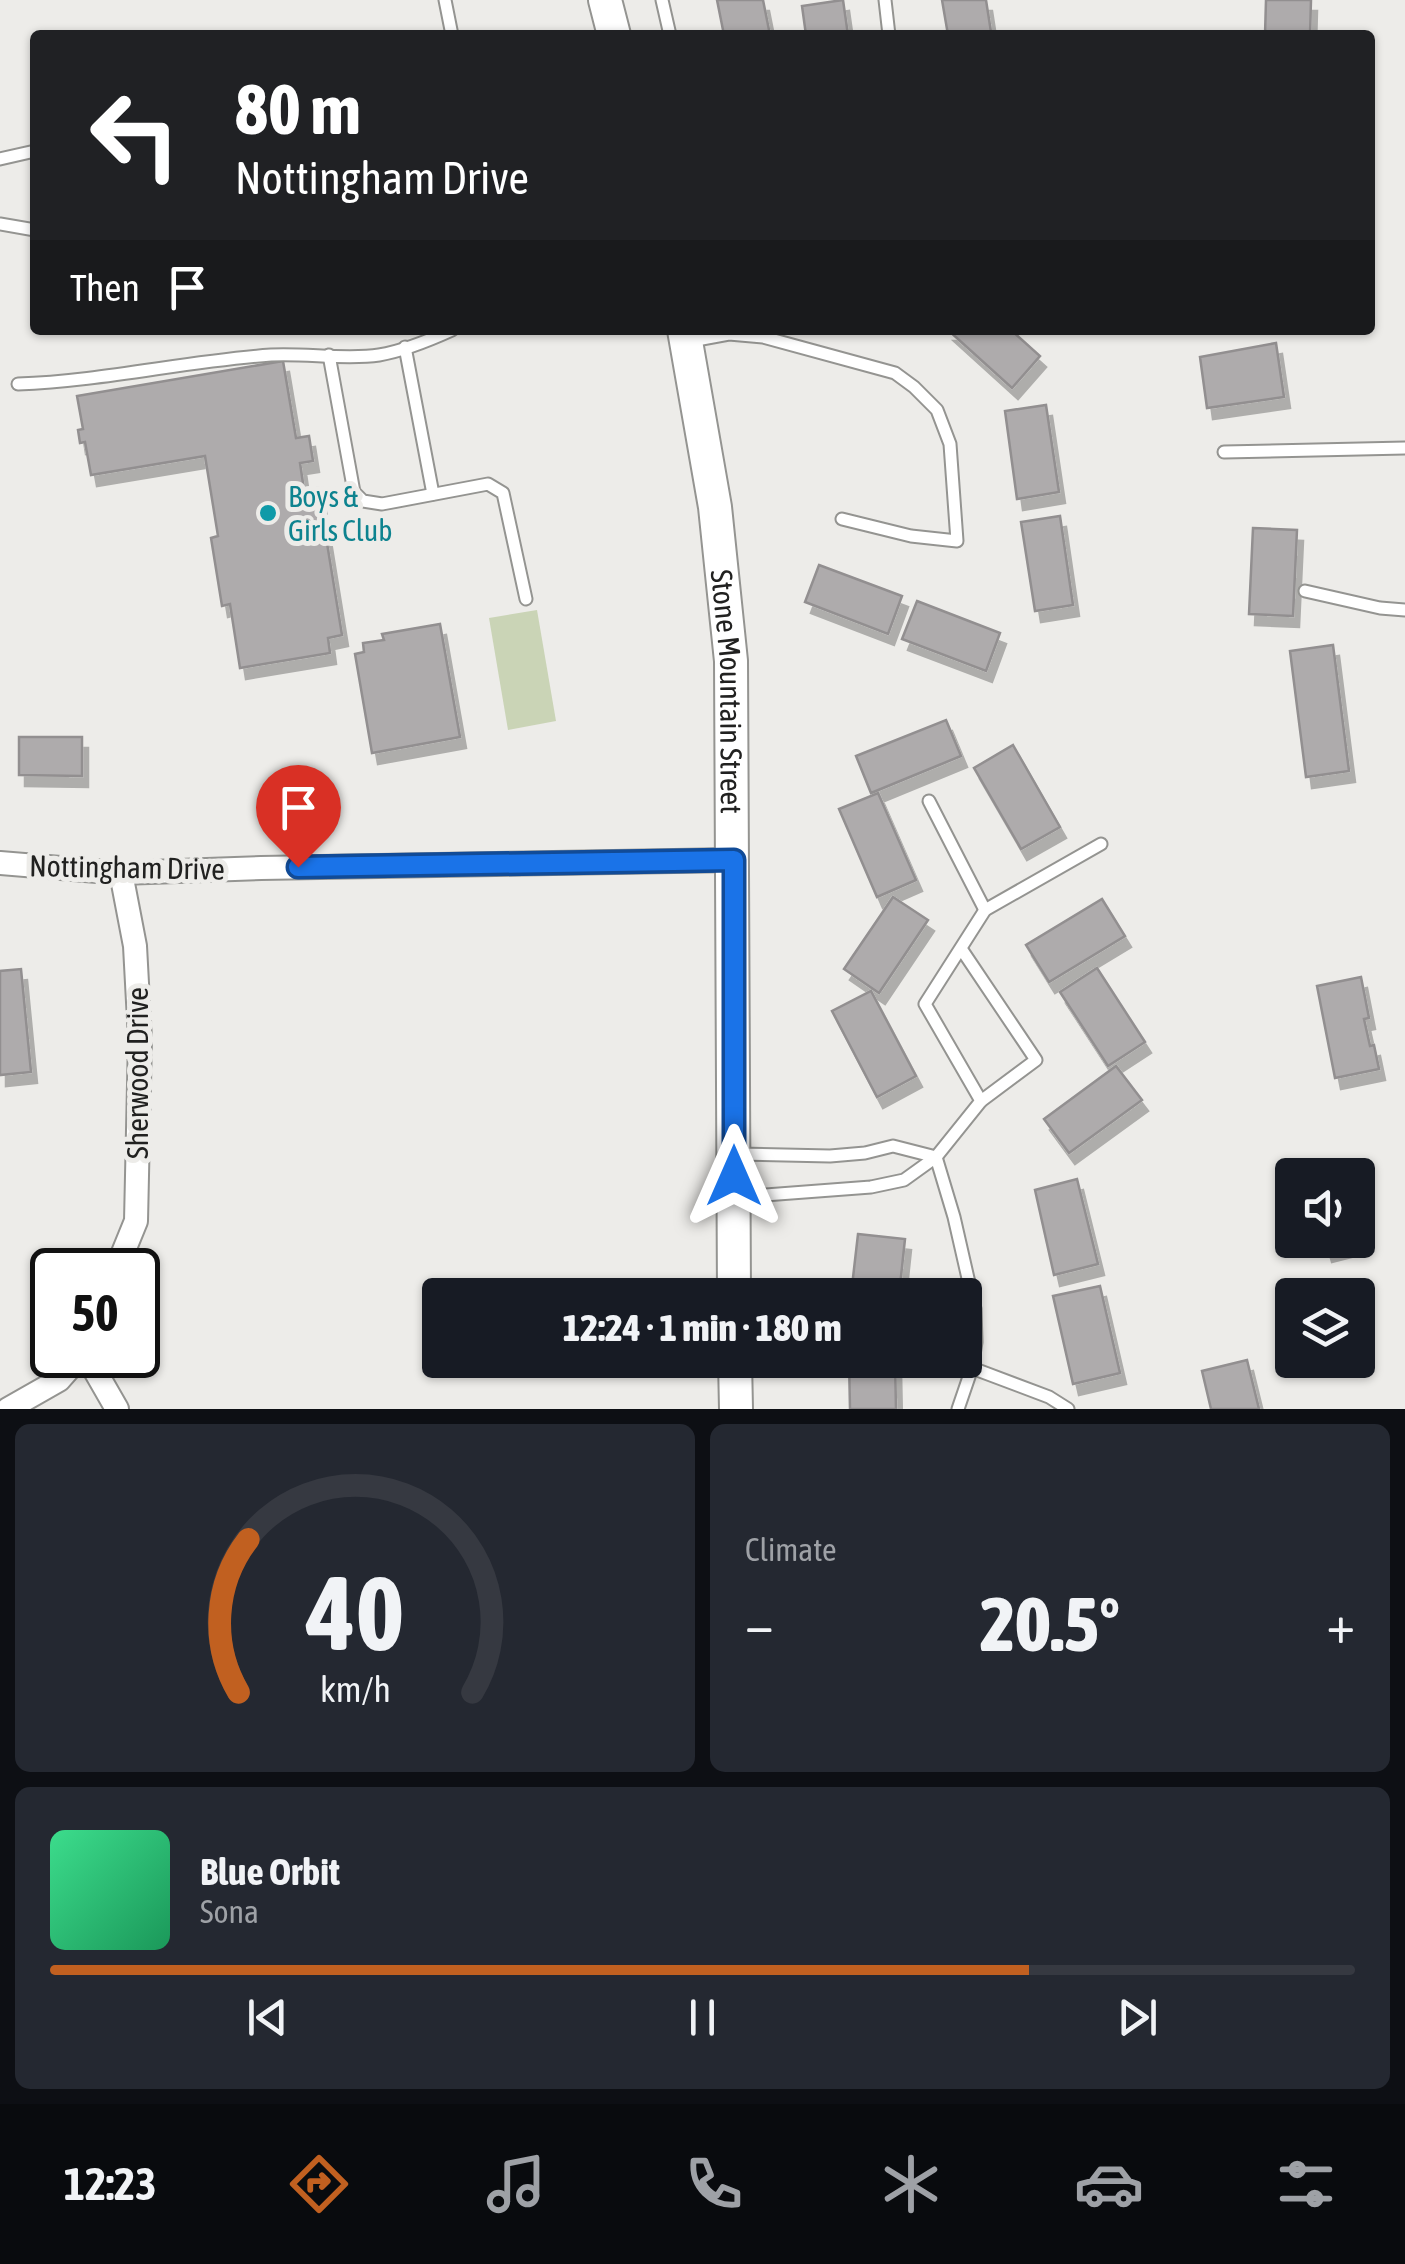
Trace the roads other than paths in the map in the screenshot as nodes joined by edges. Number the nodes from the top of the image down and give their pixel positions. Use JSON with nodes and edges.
{"nodes":[{"id":1,"x":445,"y":0,"type":"edge"},
{"id":2,"x":606,"y":0,"type":"edge"},
{"id":3,"x":662,"y":0,"type":"edge"},
{"id":4,"x":884,"y":0,"type":"edge"},
{"id":5,"x":451,"y":30,"type":"edge"},
{"id":6,"x":613,"y":30,"type":"edge"},
{"id":7,"x":669,"y":30,"type":"edge"},
{"id":8,"x":889,"y":30,"type":"edge"},
{"id":9,"x":30,"y":152,"type":"edge"},
{"id":10,"x":0,"y":160,"type":"edge"},
{"id":11,"x":0,"y":224,"type":"edge"},
{"id":12,"x":30,"y":229,"type":"edge"},
{"id":13,"x":441,"y":335,"type":"edge"},
{"id":14,"x":740,"y":335,"type":"edge"},
{"id":15,"x":686,"y":336,"type":"edge"},
{"id":16,"x":405,"y":347,"type":"junction"},
{"id":17,"x":329,"y":356,"type":"junction"},
{"id":18,"x":18,"y":384,"type":"dead end"},
{"id":19,"x":1405,"y":448,"type":"edge"},
{"id":20,"x":1224,"y":452,"type":"dead end"},
{"id":21,"x":433,"y":494,"type":"junction"},
{"id":22,"x":842,"y":519,"type":"dead end"},
{"id":23,"x":1305,"y":591,"type":"dead end"},
{"id":24,"x":526,"y":599,"type":"dead end"},
{"id":25,"x":1405,"y":610,"type":"edge"},
{"id":26,"x":929,"y":801,"type":"dead end"},
{"id":27,"x":1102,"y":844,"type":"dead end"},
{"id":28,"x":734,"y":860,"type":"junction"},
{"id":29,"x":0,"y":863,"type":"edge"},
{"id":30,"x":122,"y":873,"type":"junction"},
{"id":31,"x":985,"y":910,"type":"junction"},
{"id":32,"x":962,"y":950,"type":"junction"},
{"id":33,"x":980,"y":1101,"type":"junction"},
{"id":34,"x":734,"y":1154,"type":"junction"},
{"id":35,"x":936,"y":1158,"type":"junction"},
{"id":36,"x":733,"y":1197,"type":"junction"},
{"id":37,"x":125,"y":1248,"type":"edge"},
{"id":38,"x":734,"y":1278,"type":"edge"},
{"id":39,"x":968,"y":1278,"type":"edge"},
{"id":40,"x":982,"y":1372,"type":"edge"},
{"id":41,"x":61,"y":1378,"type":"edge"},
{"id":42,"x":97,"y":1378,"type":"edge"},
{"id":43,"x":735,"y":1378,"type":"edge"},
{"id":44,"x":969,"y":1378,"type":"edge"},
{"id":45,"x":8,"y":1409,"type":"edge"},
{"id":46,"x":117,"y":1409,"type":"edge"},
{"id":47,"x":736,"y":1409,"type":"edge"},
{"id":48,"x":958,"y":1409,"type":"edge"},
{"id":49,"x":1068,"y":1409,"type":"edge"}],
"edges":[{"from":1,"to":5,"type":"lane"},
{"from":2,"to":6,"type":"main road"},
{"from":3,"to":7,"type":"lane"},
{"from":4,"to":8,"type":"lane"},
{"from":9,"to":10,"type":"lane"},
{"from":11,"to":12,"type":"lane"},
{"from":13,"to":16,"type":"lane"},
{"from":14,"to":22,"type":"lane"},
{"from":15,"to":28,"type":"main road","name":"Stone Mountain Street"},
{"from":16,"to":17,"type":"lane"},
{"from":16,"to":21,"type":"lane"},
{"from":17,"to":18,"type":"lane"},
{"from":17,"to":21,"type":"lane"},
{"from":19,"to":20,"type":"lane"},
{"from":21,"to":24,"type":"lane"},
{"from":23,"to":25,"type":"lane"},
{"from":26,"to":31,"type":"lane"},
{"from":27,"to":31,"type":"lane"},
{"from":28,"to":30,"type":"street","name":"Nottingham Drive"},
{"from":28,"to":34,"type":"main road","name":"Stone Mountain Street"},
{"from":29,"to":30,"type":"street","name":"Nottingham Drive"},
{"from":30,"to":37,"type":"street","name":"Sherwood Drive"},
{"from":31,"to":32,"type":"lane"},
{"from":32,"to":33,"type":"lane"},
{"from":32,"to":33,"type":"lane"},
{"from":33,"to":35,"type":"lane"},
{"from":34,"to":35,"type":"lane"},
{"from":34,"to":36,"type":"main road","name":"Stone Mountain Street"},
{"from":35,"to":36,"type":"lane"},
{"from":35,"to":39,"type":"lane"},
{"from":36,"to":38,"type":"main road","name":"Stone Mountain Street"},
{"from":40,"to":49,"type":"lane"},
{"from":41,"to":45,"type":"street"},
{"from":42,"to":46,"type":"street"},
{"from":43,"to":47,"type":"main road"},
{"from":44,"to":48,"type":"lane"}]}
